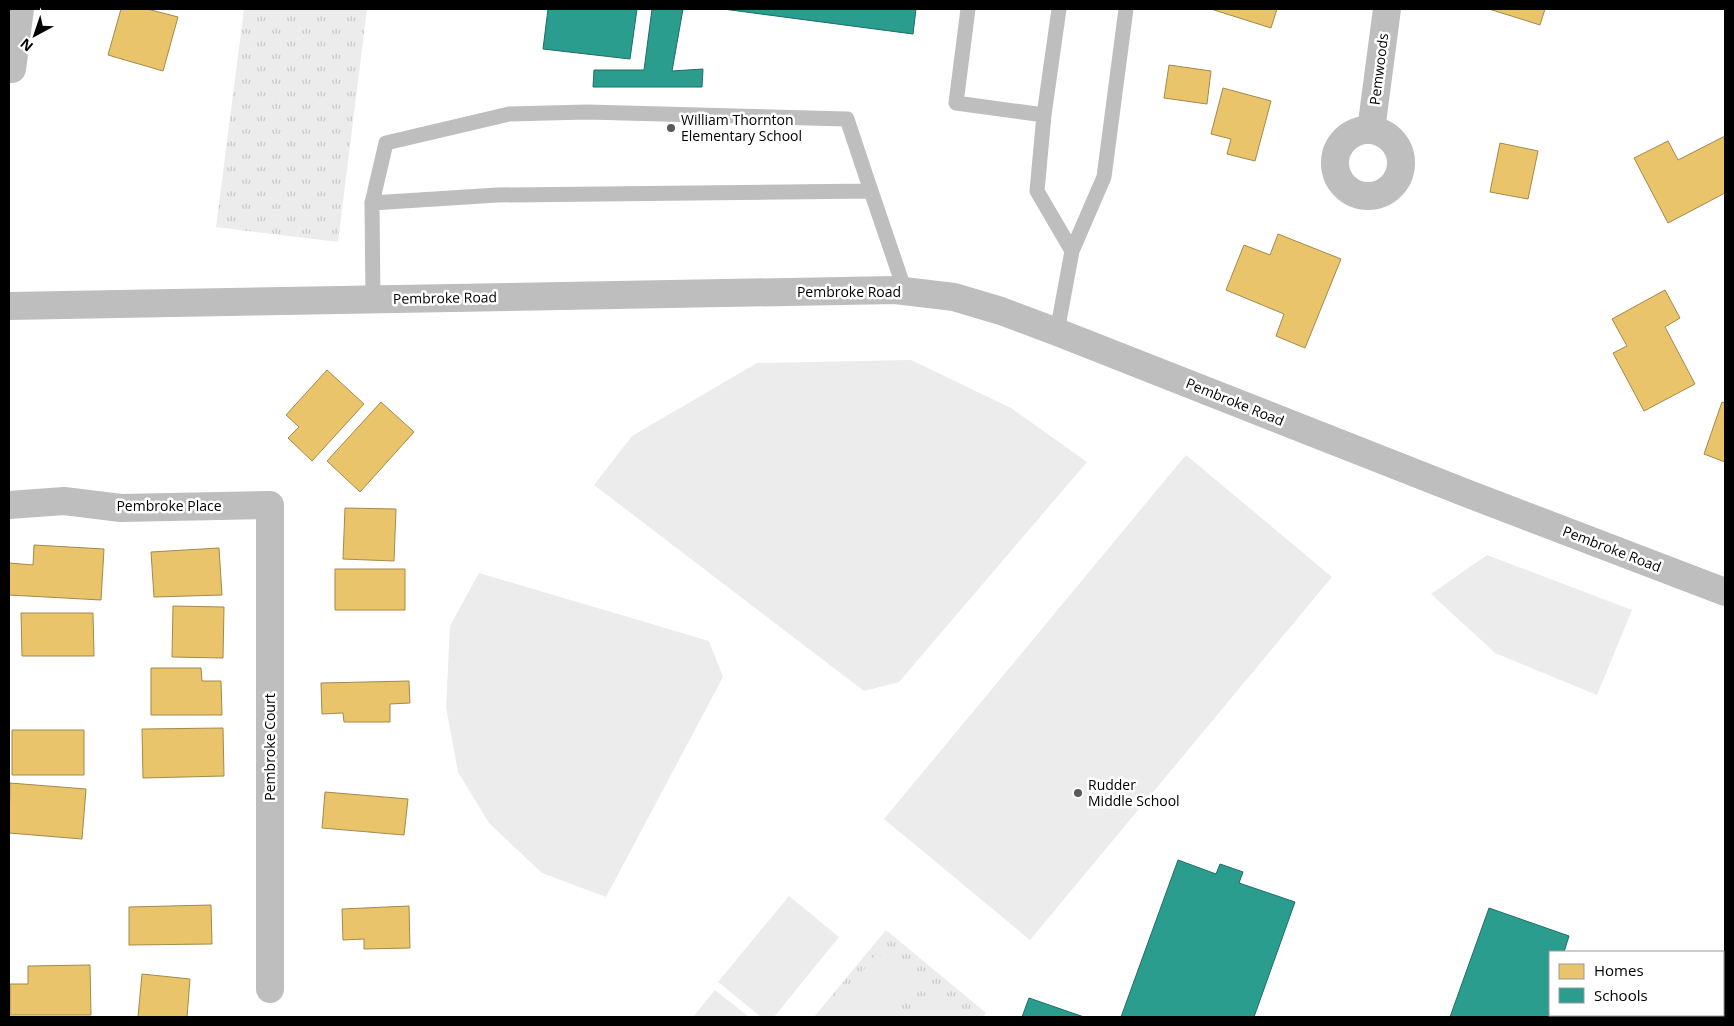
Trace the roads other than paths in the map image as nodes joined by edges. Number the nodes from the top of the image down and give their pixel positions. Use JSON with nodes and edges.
{"nodes":[{"id":1,"x":20,"y":9,"type":"edge"},
{"id":2,"x":968,"y":9,"type":"edge"},
{"id":3,"x":1059,"y":9,"type":"edge"},
{"id":4,"x":1126,"y":9,"type":"edge"},
{"id":5,"x":1387,"y":9,"type":"edge"},
{"id":6,"x":10,"y":69,"type":"edge"},
{"id":7,"x":1044,"y":115,"type":"junction"},
{"id":8,"x":1372,"y":130,"type":"dead end"},
{"id":9,"x":871,"y":191,"type":"junction"},
{"id":10,"x":372,"y":203,"type":"junction"},
{"id":11,"x":1072,"y":250,"type":"junction"},
{"id":12,"x":905,"y":291,"type":"junction"},
{"id":13,"x":374,"y":300,"type":"junction"},
{"id":14,"x":9,"y":306,"type":"edge"},
{"id":15,"x":1057,"y":332,"type":"junction"},
{"id":16,"x":270,"y":504,"type":"joint"},
{"id":17,"x":9,"y":505,"type":"edge"},
{"id":18,"x":1725,"y":592,"type":"edge"},
{"id":19,"x":270,"y":989,"type":"dead end"}],
"edges":[{"from":1,"to":6,"type":"street"},
{"from":2,"to":7,"type":"lane"},
{"from":3,"to":7,"type":"lane"},
{"from":4,"to":11,"type":"lane"},
{"from":5,"to":8,"type":"street","name":"Pemwoods"},
{"from":7,"to":11,"type":"lane"},
{"from":9,"to":10,"type":"lane"},
{"from":9,"to":10,"type":"lane"},
{"from":9,"to":12,"type":"lane"},
{"from":10,"to":13,"type":"lane"},
{"from":11,"to":15,"type":"lane"},
{"from":12,"to":13,"type":"street","name":"Pembroke Road"},
{"from":12,"to":15,"type":"street","name":"Pembroke Road"},
{"from":13,"to":14,"type":"street","name":"Pembroke Road"},
{"from":15,"to":18,"type":"street","name":"Pembroke Road"},
{"from":16,"to":17,"type":"street","name":"Pembroke Place"},
{"from":16,"to":19,"type":"street","name":"Pembroke Court"}]}
